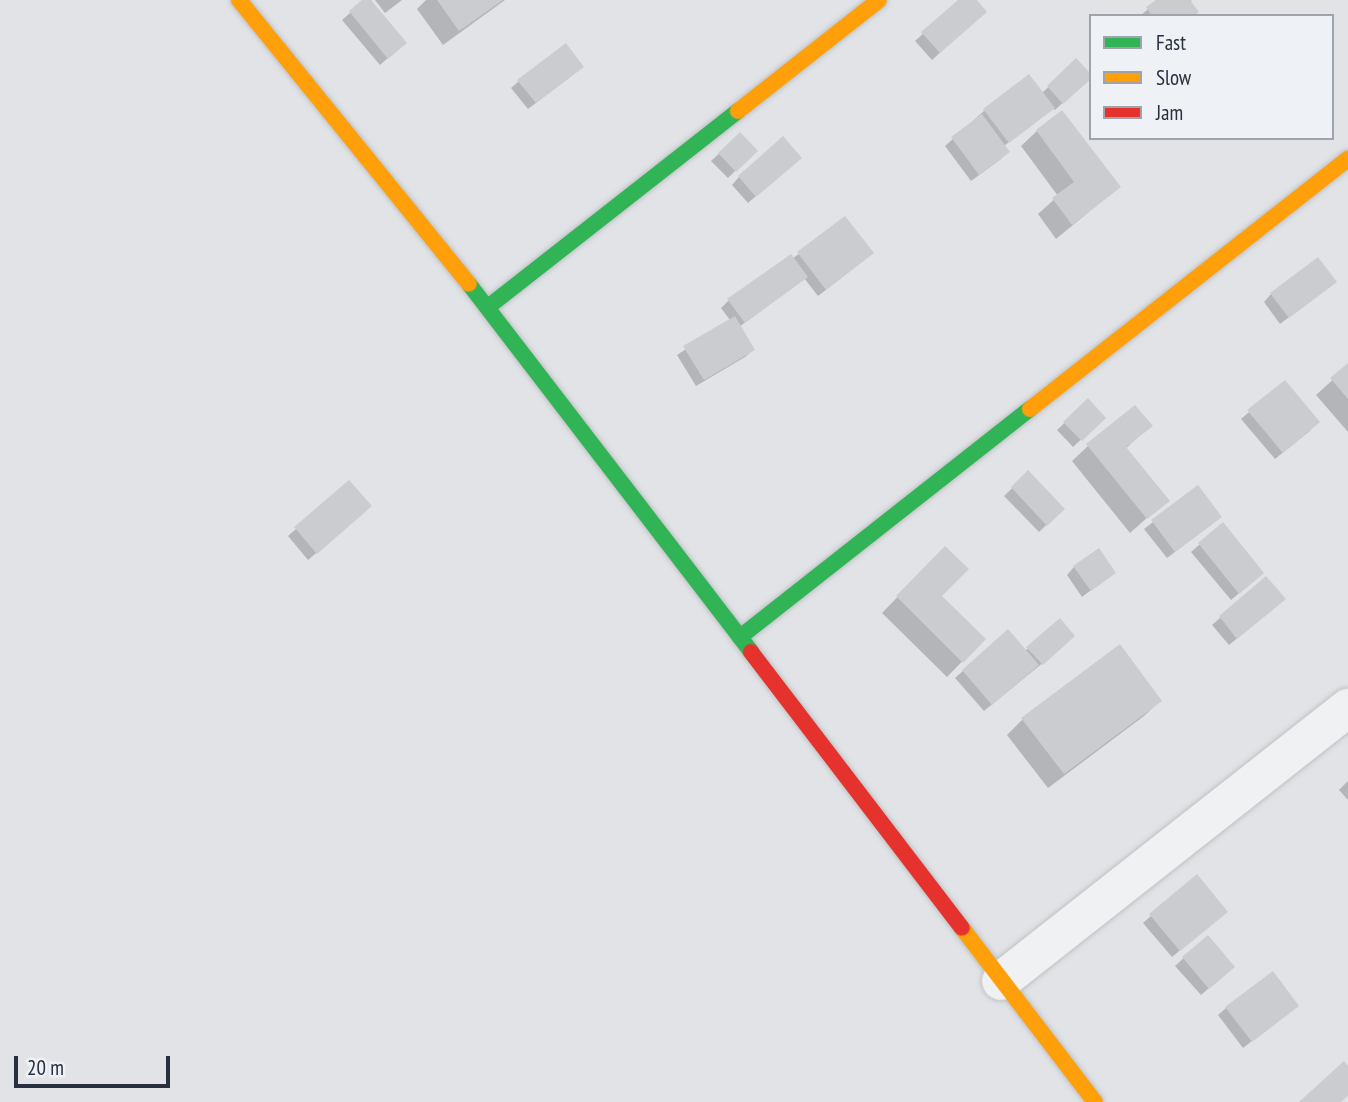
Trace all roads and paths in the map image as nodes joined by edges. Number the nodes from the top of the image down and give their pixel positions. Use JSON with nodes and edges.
{"nodes":[{"id":1,"x":239,"y":0,"type":"edge"},
{"id":2,"x":879,"y":0,"type":"edge"},
{"id":3,"x":1348,"y":159,"type":"edge"},
{"id":4,"x":488,"y":307,"type":"junction"},
{"id":5,"x":740,"y":637,"type":"junction"},
{"id":6,"x":1348,"y":708,"type":"edge"},
{"id":7,"x":1001,"y":981,"type":"junction"},
{"id":8,"x":1095,"y":1102,"type":"edge"}],
"edges":[{"from":1,"to":4,"type":"street"},
{"from":2,"to":4,"type":"street"},
{"from":3,"to":5,"type":"street"},
{"from":4,"to":5,"type":"street"},
{"from":5,"to":7,"type":"street"},
{"from":6,"to":7,"type":"street"},
{"from":7,"to":8,"type":"street"}]}
